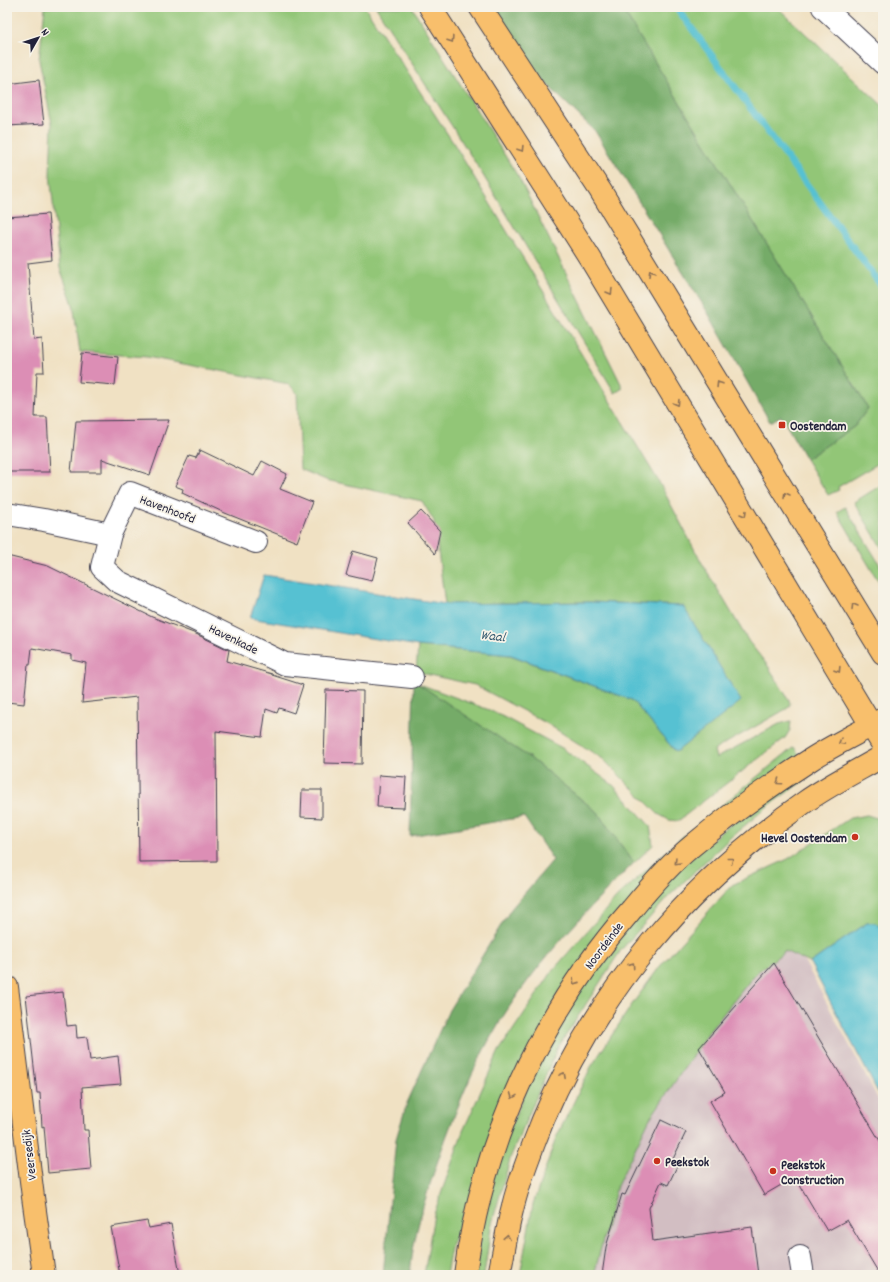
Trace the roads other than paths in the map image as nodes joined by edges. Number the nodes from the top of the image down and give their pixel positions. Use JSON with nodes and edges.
{"nodes":[{"id":1,"x":430,"y":7,"type":"edge"},
{"id":2,"x":480,"y":7,"type":"edge"},
{"id":3,"x":823,"y":7,"type":"edge"},
{"id":4,"x":883,"y":63,"type":"edge"},
{"id":5,"x":7,"y":514,"type":"edge"},
{"id":6,"x":110,"y":534,"type":"junction"},
{"id":7,"x":256,"y":542,"type":"dead end"},
{"id":8,"x":883,"y":653,"type":"edge"},
{"id":9,"x":412,"y":677,"type":"dead end"},
{"id":10,"x":877,"y":722,"type":"edge"},
{"id":11,"x":883,"y":745,"type":"edge"},
{"id":12,"x":883,"y":756,"type":"edge"},
{"id":13,"x":7,"y":987,"type":"edge"},
{"id":14,"x":44,"y":1275,"type":"edge"},
{"id":15,"x":465,"y":1275,"type":"edge"},
{"id":16,"x":499,"y":1275,"type":"edge"}],
"edges":[{"from":1,"to":10,"type":"main road","one_way":true},
{"from":8,"to":2,"type":"main road","one_way":true},
{"from":3,"to":4,"type":"street"},
{"from":5,"to":6,"type":"street"},
{"from":6,"to":7,"type":"street","name":"Havenhoofd"},
{"from":6,"to":9,"type":"street","name":"Havenkade"},
{"from":10,"to":11,"type":"main road"},
{"from":10,"to":15,"type":"main road","name":"Noordeinde","one_way":true},
{"from":16,"to":12,"type":"main road","one_way":true},
{"from":13,"to":14,"type":"main road","name":"Veersedijk"}]}
